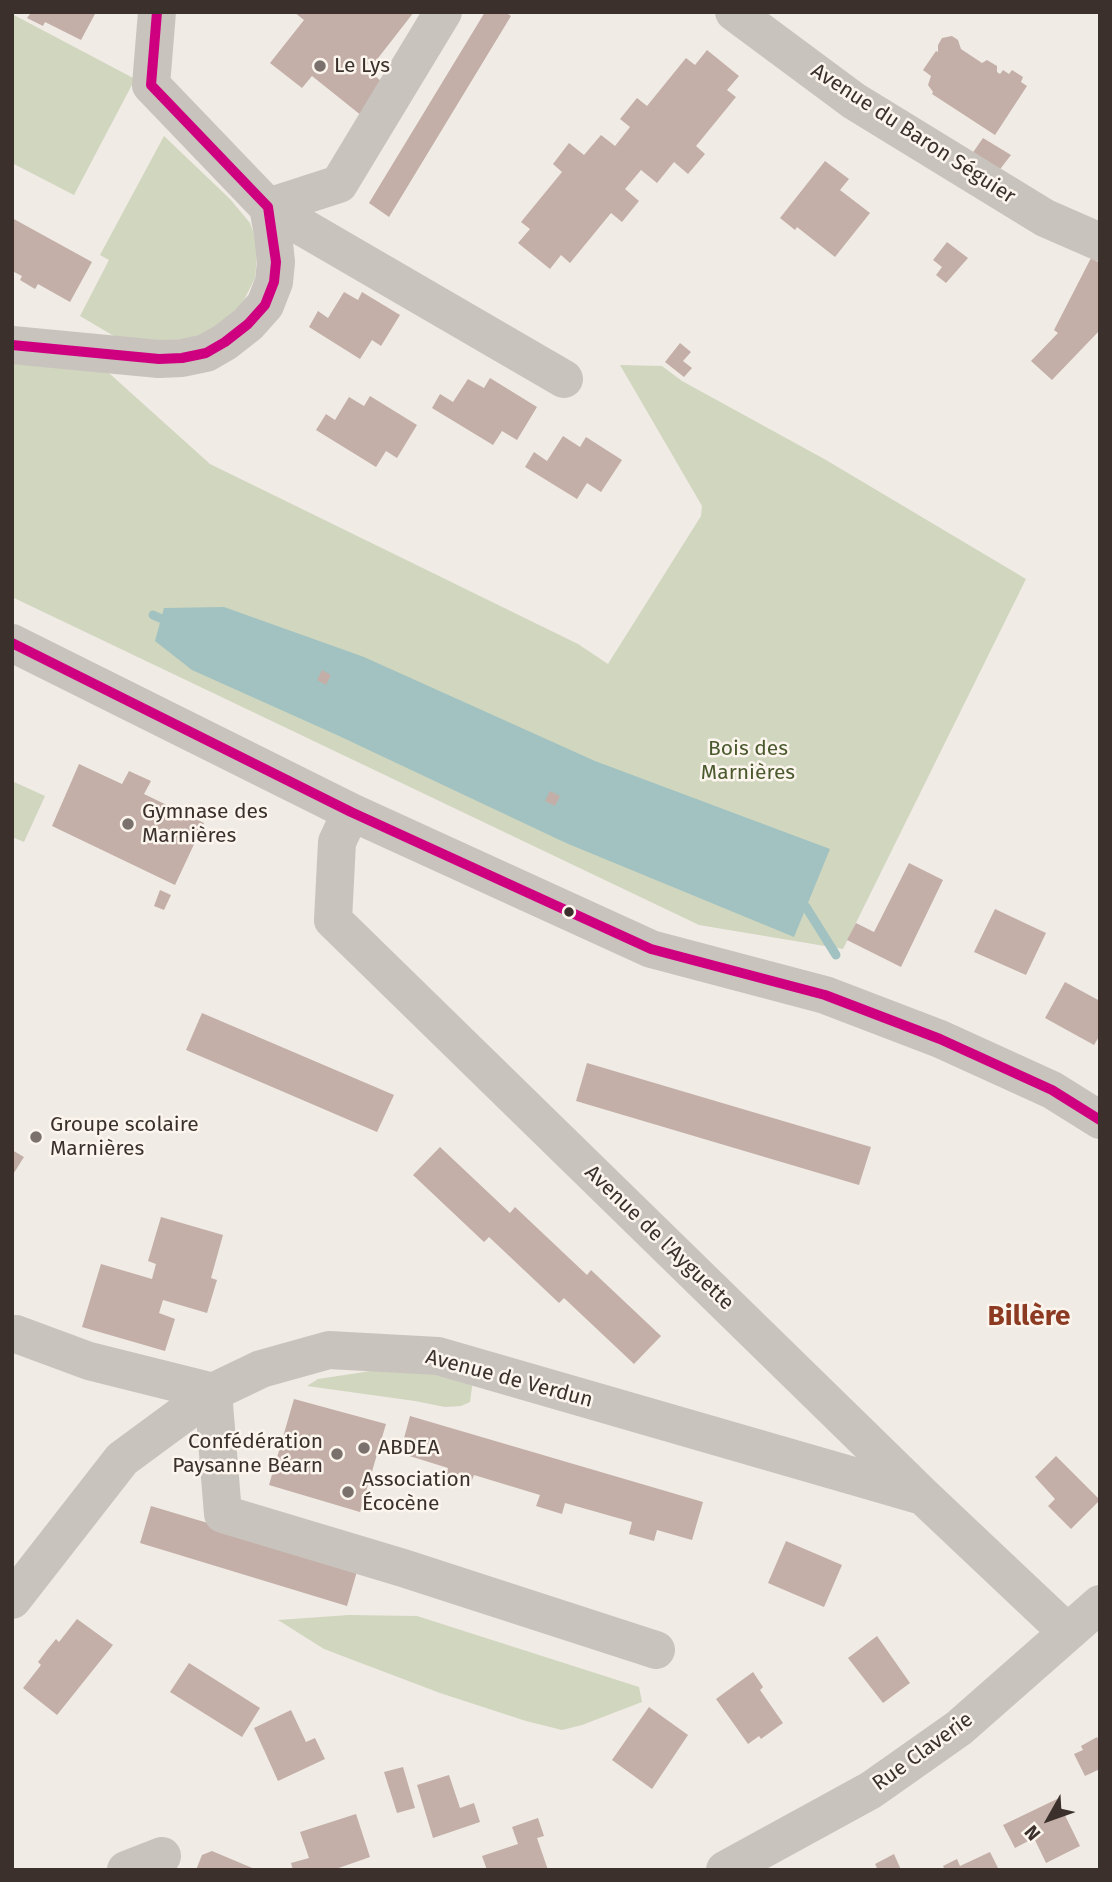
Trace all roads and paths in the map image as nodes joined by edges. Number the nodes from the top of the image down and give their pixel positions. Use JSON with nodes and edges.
{"nodes":[{"id":1,"x":157,"y":12,"type":"edge"},
{"id":2,"x":443,"y":12,"type":"edge"},
{"id":3,"x":734,"y":12,"type":"edge"},
{"id":4,"x":268,"y":207,"type":"junction"},
{"id":5,"x":1100,"y":242,"type":"edge"},
{"id":6,"x":12,"y":345,"type":"edge"},
{"id":7,"x":564,"y":379,"type":"dead end"},
{"id":8,"x":12,"y":643,"type":"edge"},
{"id":9,"x":351,"y":812,"type":"junction"},
{"id":10,"x":1100,"y":1120,"type":"edge"},
{"id":11,"x":16,"y":1334,"type":"dead end"},
{"id":12,"x":213,"y":1392,"type":"junction"},
{"id":13,"x":924,"y":1497,"type":"junction"},
{"id":14,"x":12,"y":1600,"type":"edge"},
{"id":15,"x":1100,"y":1604,"type":"edge"},
{"id":16,"x":1067,"y":1632,"type":"junction"},
{"id":17,"x":656,"y":1650,"type":"dead end"},
{"id":18,"x":162,"y":1856,"type":"dead end"},
{"id":19,"x":126,"y":1870,"type":"edge"},
{"id":20,"x":725,"y":1870,"type":"edge"}],
"edges":[{"from":1,"to":4,"type":"street"},
{"from":2,"to":4,"type":"street"},
{"from":3,"to":5,"type":"street","name":"Avenue du Baron Séguier"},
{"from":4,"to":6,"type":"street"},
{"from":4,"to":7,"type":"street"},
{"from":8,"to":9,"type":"street"},
{"from":9,"to":10,"type":"street"},
{"from":9,"to":13,"type":"street","name":"Avenue de l'Ayguette"},
{"from":11,"to":12,"type":"street"},
{"from":12,"to":13,"type":"street","name":"Avenue de Verdun"},
{"from":12,"to":14,"type":"street","name":"Avenue de Verdun"},
{"from":12,"to":17,"type":"street"},
{"from":13,"to":16,"type":"street","name":"Avenue de l'Ayguette"},
{"from":15,"to":16,"type":"street","name":"Rue Claverie"},
{"from":16,"to":20,"type":"street","name":"Rue Claverie"},
{"from":18,"to":19,"type":"street"}]}
